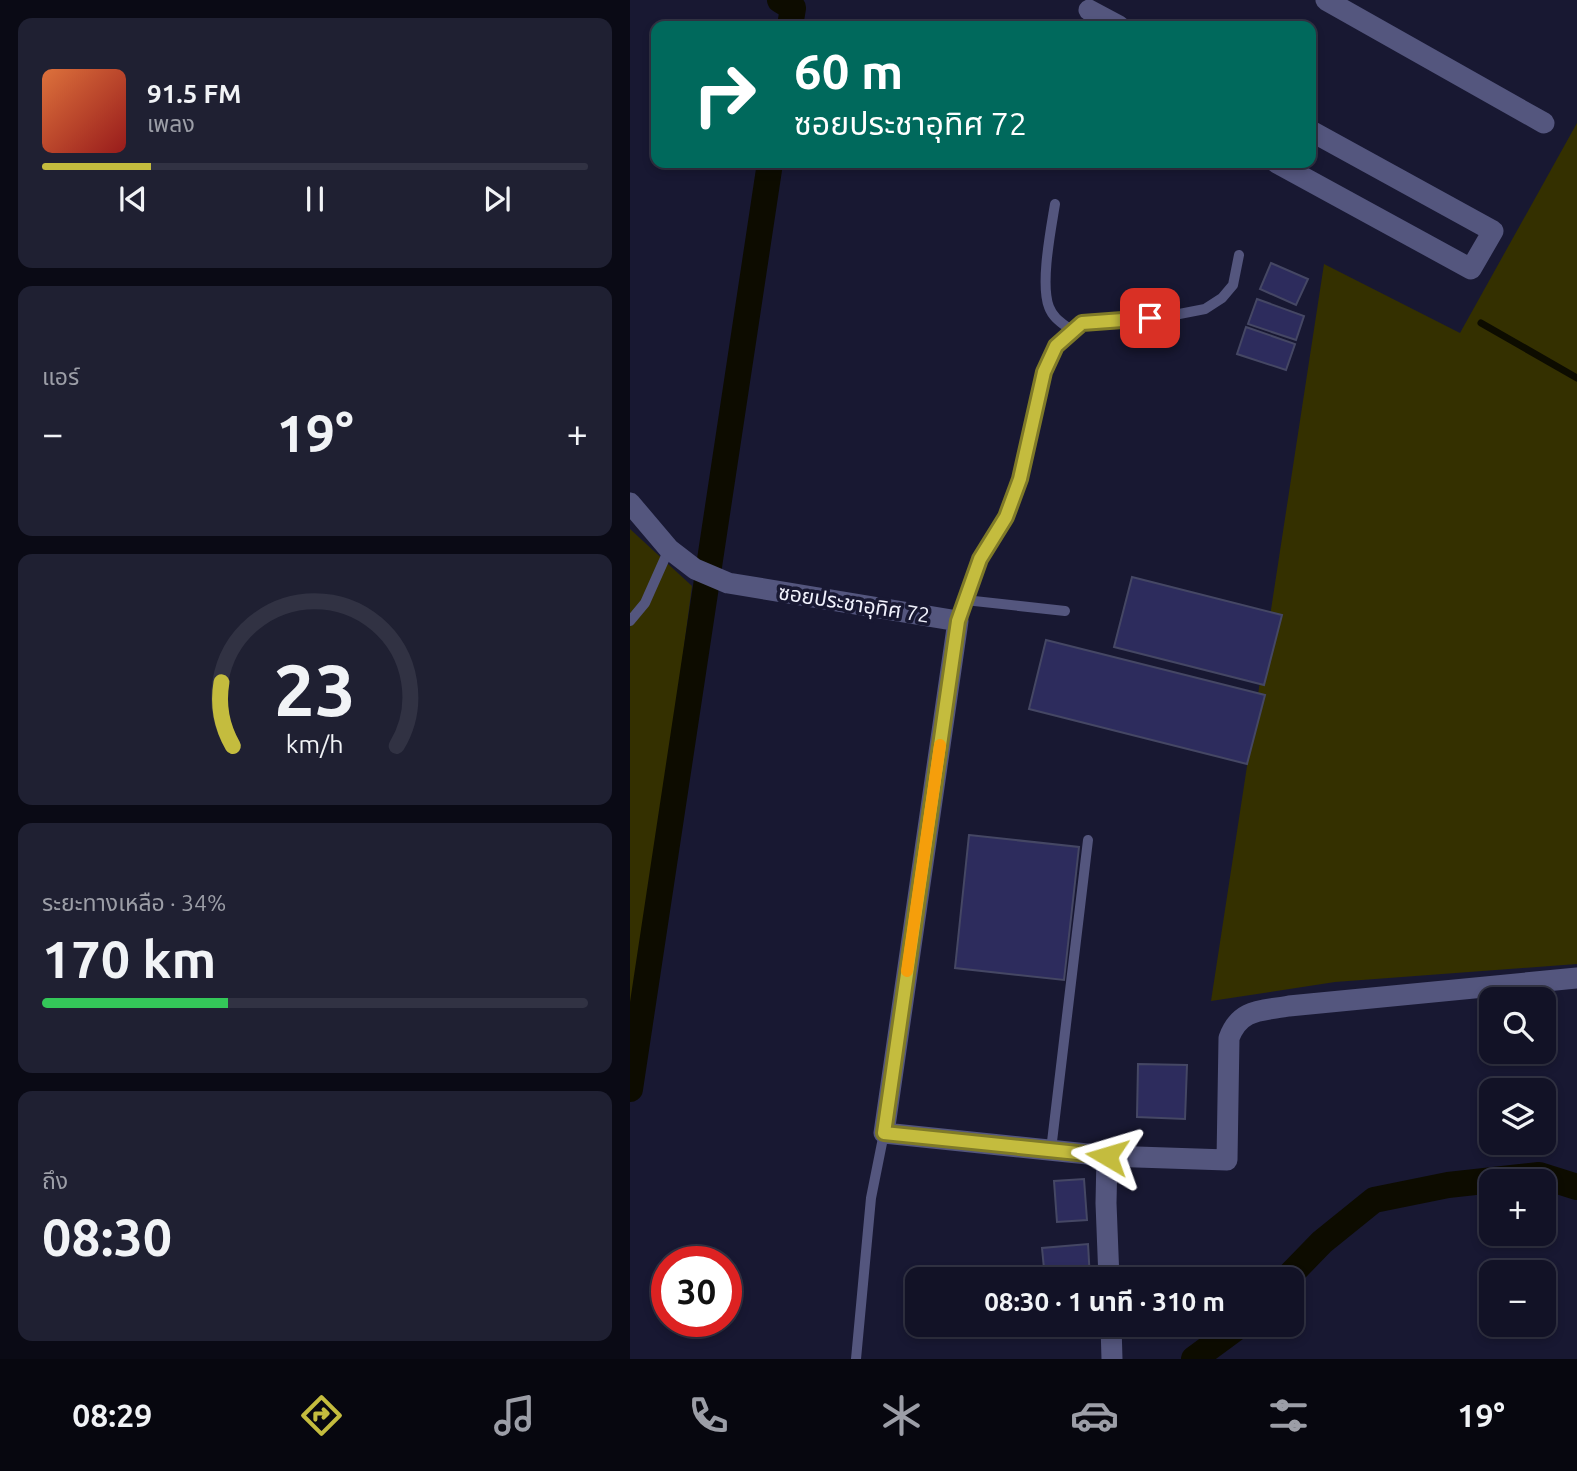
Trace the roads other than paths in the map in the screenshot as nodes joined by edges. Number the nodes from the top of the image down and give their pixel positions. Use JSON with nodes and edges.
{"nodes":[{"id":1,"x":1326,"y":0,"type":"edge"},
{"id":2,"x":1354,"y":7,"type":"edge"},
{"id":3,"x":1088,"y":12,"type":"edge"},
{"id":4,"x":1108,"y":21,"type":"edge"},
{"id":5,"x":1544,"y":123,"type":"dead end"},
{"id":6,"x":1316,"y":134,"type":"edge"},
{"id":7,"x":1286,"y":168,"type":"edge"},
{"id":8,"x":1055,"y":204,"type":"dead end"},
{"id":9,"x":1239,"y":255,"type":"dead end"},
{"id":10,"x":1071,"y":330,"type":"junction"},
{"id":11,"x":630,"y":503,"type":"edge"},
{"id":12,"x":669,"y":549,"type":"junction"},
{"id":13,"x":965,"y":600,"type":"junction"},
{"id":14,"x":1065,"y":611,"type":"dead end"},
{"id":15,"x":630,"y":621,"type":"edge"},
{"id":16,"x":958,"y":621,"type":"junction"},
{"id":17,"x":1088,"y":840,"type":"dead end"},
{"id":18,"x":1577,"y":978,"type":"edge"},
{"id":19,"x":884,"y":1133,"type":"junction"},
{"id":20,"x":1051,"y":1150,"type":"junction"},
{"id":21,"x":1107,"y":1156,"type":"junction"},
{"id":22,"x":1109,"y":1267,"type":"edge"},
{"id":23,"x":1111,"y":1337,"type":"edge"},
{"id":24,"x":856,"y":1359,"type":"edge"},
{"id":25,"x":1112,"y":1359,"type":"edge"}],
"edges":[{"from":1,"to":2,"type":"street"},
{"from":2,"to":5,"type":"street"},
{"from":3,"to":4,"type":"street"},
{"from":6,"to":7,"type":"street"},
{"from":8,"to":10,"type":"lane"},
{"from":9,"to":10,"type":"lane"},
{"from":10,"to":13,"type":"lane"},
{"from":11,"to":12,"type":"street","name":"ซอยประชาอุทิศ 72"},
{"from":12,"to":15,"type":"lane"},
{"from":12,"to":16,"type":"street","name":"ซอยประชาอุทิศ 72"},
{"from":13,"to":14,"type":"lane"},
{"from":13,"to":16,"type":"lane"},
{"from":16,"to":19,"type":"street","name":"ซอยประชาอุทิศ 72"},
{"from":17,"to":20,"type":"lane"},
{"from":18,"to":21,"type":"street"},
{"from":19,"to":20,"type":"street"},
{"from":19,"to":24,"type":"lane"},
{"from":20,"to":21,"type":"street"},
{"from":21,"to":22,"type":"street"},
{"from":23,"to":25,"type":"street"}]}
